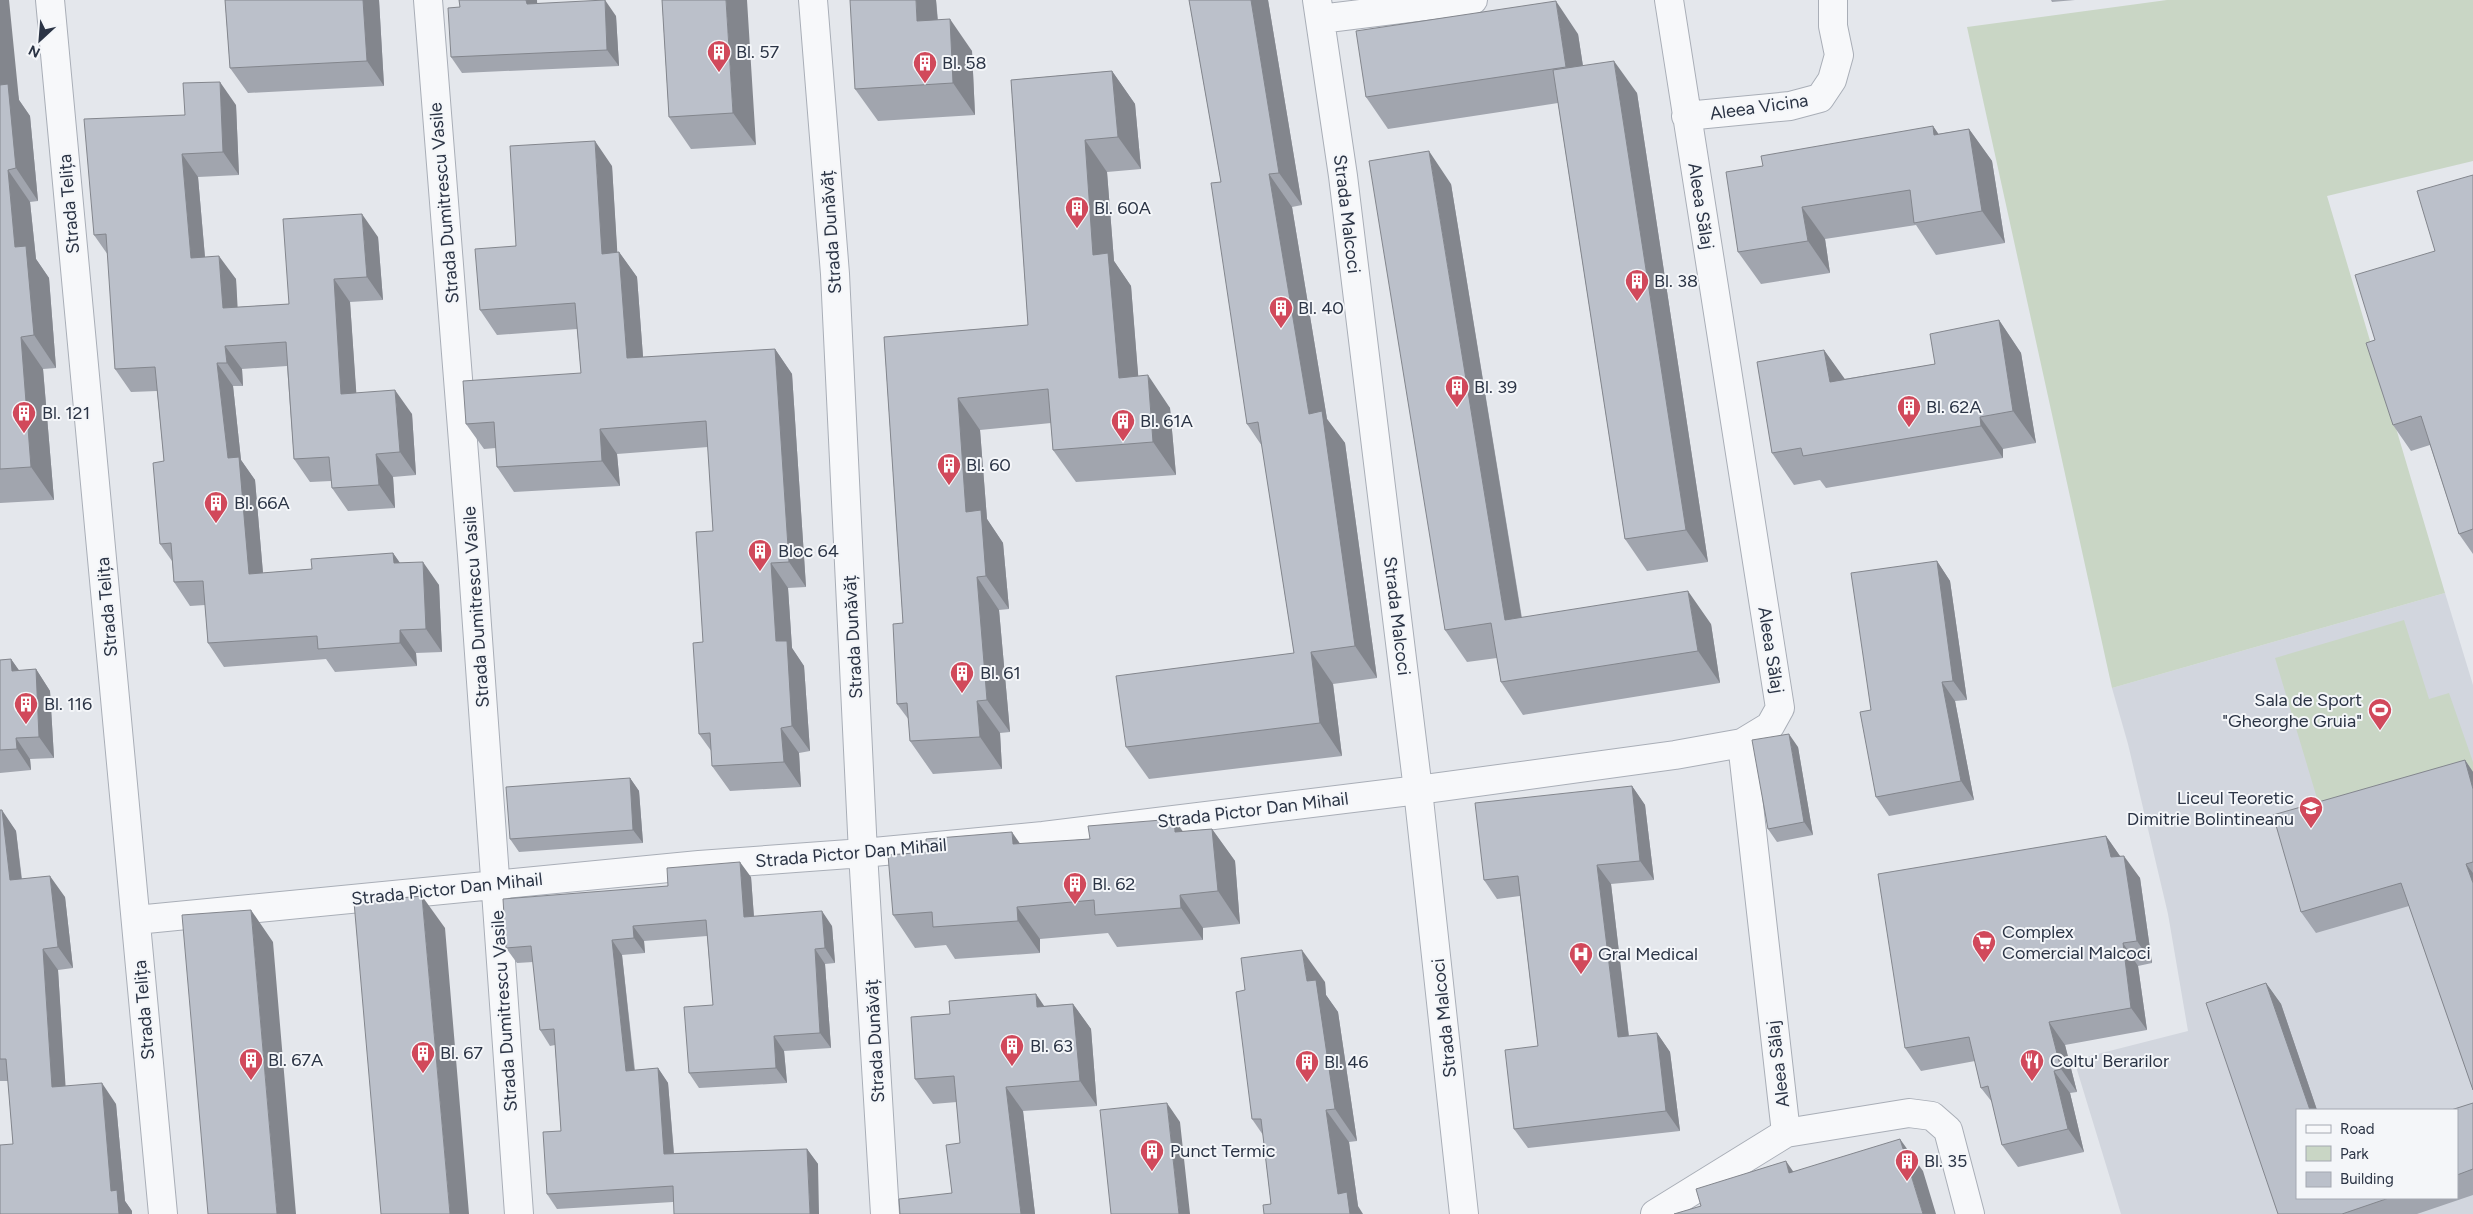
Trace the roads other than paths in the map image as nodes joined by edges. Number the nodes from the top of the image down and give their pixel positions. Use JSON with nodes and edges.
{"nodes":[{"id":1,"x":50,"y":0,"type":"edge"},
{"id":2,"x":428,"y":0,"type":"edge"},
{"id":3,"x":813,"y":0,"type":"edge"},
{"id":4,"x":1474,"y":0,"type":"edge"},
{"id":5,"x":1670,"y":0,"type":"edge"},
{"id":6,"x":1833,"y":0,"type":"edge"},
{"id":7,"x":1319,"y":9,"type":"edge"},
{"id":8,"x":1686,"y":116,"type":"junction"},
{"id":9,"x":1742,"y":743,"type":"junction"},
{"id":10,"x":1418,"y":790,"type":"junction"},
{"id":11,"x":863,"y":853,"type":"junction"},
{"id":12,"x":495,"y":884,"type":"junction"},
{"id":13,"x":136,"y":920,"type":"junction"},
{"id":14,"x":1786,"y":1133,"type":"junction"},
{"id":15,"x":163,"y":1214,"type":"edge"},
{"id":16,"x":519,"y":1214,"type":"edge"},
{"id":17,"x":885,"y":1214,"type":"edge"},
{"id":18,"x":1464,"y":1214,"type":"edge"},
{"id":19,"x":1655,"y":1214,"type":"edge"},
{"id":20,"x":1970,"y":1214,"type":"edge"}],
"edges":[{"from":1,"to":13,"type":"street","name":"Strada Telița"},
{"from":2,"to":12,"type":"street","name":"Strada Dumitrescu Vasile"},
{"from":3,"to":11,"type":"street","name":"Strada Dunăvăț"},
{"from":4,"to":7,"type":"street","name":"Strada Malcoci"},
{"from":5,"to":8,"type":"street","name":"Aleea Sălaj"},
{"from":6,"to":8,"type":"street","name":"Aleea Vicina"},
{"from":7,"to":10,"type":"street","name":"Strada Malcoci"},
{"from":8,"to":9,"type":"street","name":"Aleea Sălaj"},
{"from":9,"to":10,"type":"street","name":"Strada Pictor Dan Mihail"},
{"from":9,"to":14,"type":"street","name":"Aleea Sălaj"},
{"from":10,"to":11,"type":"street","name":"Strada Pictor Dan Mihail"},
{"from":10,"to":18,"type":"street","name":"Strada Malcoci"},
{"from":11,"to":12,"type":"street","name":"Strada Pictor Dan Mihail"},
{"from":11,"to":17,"type":"street","name":"Strada Dunăvăț"},
{"from":12,"to":13,"type":"street","name":"Strada Pictor Dan Mihail"},
{"from":12,"to":16,"type":"street","name":"Strada Dumitrescu Vasile"},
{"from":13,"to":15,"type":"street","name":"Strada Telița"},
{"from":14,"to":19,"type":"street","name":"Aleea Sălaj"},
{"from":14,"to":20,"type":"street"}]}
